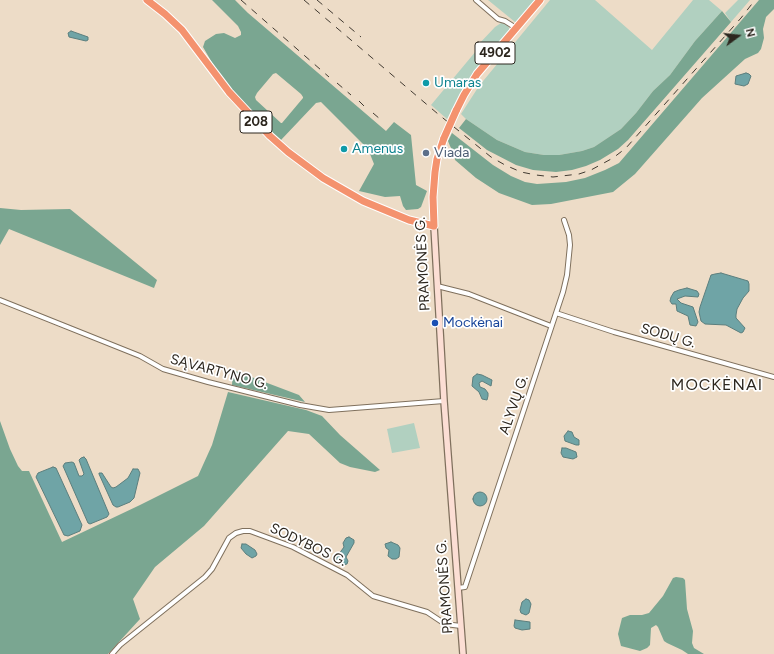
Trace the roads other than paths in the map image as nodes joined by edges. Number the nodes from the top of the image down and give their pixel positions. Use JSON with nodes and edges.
{"nodes":[{"id":1,"x":147,"y":0,"type":"edge"},
{"id":2,"x":476,"y":0,"type":"edge"},
{"id":3,"x":540,"y":0,"type":"edge"},
{"id":4,"x":516,"y":28,"type":"junction"},
{"id":5,"x":564,"y":220,"type":"dead end"},
{"id":6,"x":434,"y":226,"type":"junction"},
{"id":7,"x":437,"y":286,"type":"junction"},
{"id":8,"x":0,"y":300,"type":"edge"},
{"id":9,"x":556,"y":313,"type":"junction"},
{"id":10,"x":551,"y":326,"type":"junction"},
{"id":11,"x":774,"y":377,"type":"edge"},
{"id":12,"x":444,"y":401,"type":"junction"},
{"id":13,"x":458,"y":588,"type":"junction"},
{"id":14,"x":461,"y":626,"type":"junction"},
{"id":15,"x":112,"y":654,"type":"edge"},
{"id":16,"x":463,"y":654,"type":"edge"}],
"edges":[{"from":1,"to":6,"type":"highway","number":"208"},
{"from":2,"to":4,"type":"street"},
{"from":3,"to":4,"type":"highway","name":"PRAMONĖS G.","number":"4902"},
{"from":4,"to":6,"type":"highway","name":"PRAMONĖS G.","number":"4902","bridge":true},
{"from":5,"to":9,"type":"street","name":"ALYVŲ G."},
{"from":6,"to":7,"type":"main road","name":"PRAMONĖS G.","number":"4902"},
{"from":7,"to":10,"type":"street"},
{"from":7,"to":12,"type":"main road","name":"PRAMONĖS G.","number":"4902"},
{"from":8,"to":12,"type":"street","name":"SĄVARTYNO G."},
{"from":9,"to":10,"type":"street","name":"ALYVŲ G."},
{"from":9,"to":11,"type":"street","name":"SODŲ G."},
{"from":10,"to":13,"type":"street","name":"ALYVŲ G."},
{"from":12,"to":13,"type":"main road","name":"PRAMONĖS G.","number":"4902"},
{"from":13,"to":14,"type":"main road","name":"PRAMONĖS G.","number":"4902"},
{"from":14,"to":15,"type":"street","name":"SODYBOS G."},
{"from":14,"to":16,"type":"main road","name":"PRAMONĖS G.","number":"4902"}]}
